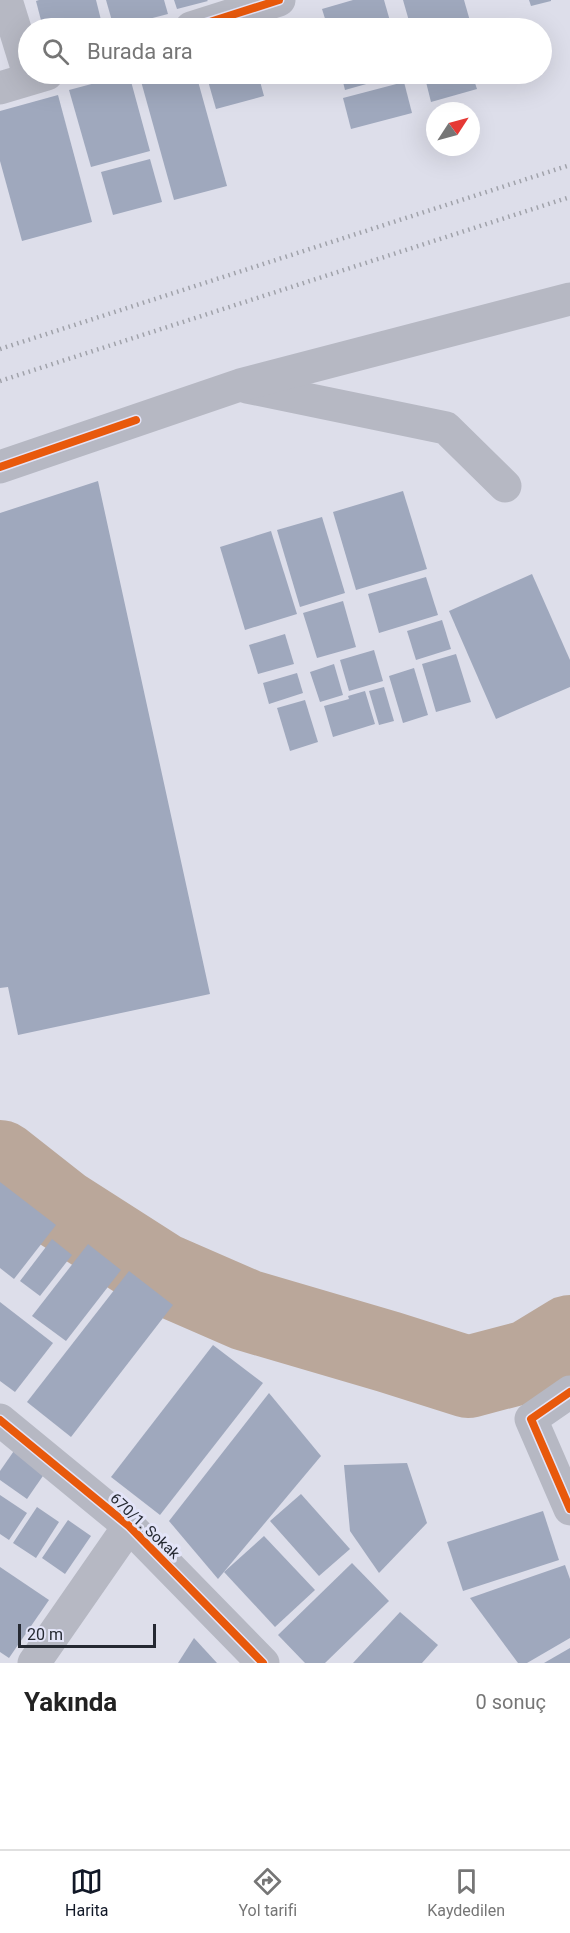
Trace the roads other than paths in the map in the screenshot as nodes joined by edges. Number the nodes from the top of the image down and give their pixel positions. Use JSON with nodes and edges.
{"nodes":[{"id":1,"x":6,"y":0,"type":"edge"},
{"id":2,"x":279,"y":0,"type":"edge"},
{"id":3,"x":222,"y":18,"type":"edge"},
{"id":4,"x":18,"y":32,"type":"edge"},
{"id":5,"x":18,"y":81,"type":"edge"},
{"id":6,"x":0,"y":88,"type":"edge"},
{"id":7,"x":570,"y":299,"type":"edge"},
{"id":8,"x":240,"y":385,"type":"junction"},
{"id":9,"x":0,"y":467,"type":"edge"},
{"id":10,"x":505,"y":486,"type":"dead end"},
{"id":11,"x":570,"y":1392,"type":"edge"},
{"id":12,"x":0,"y":1420,"type":"edge"},
{"id":13,"x":570,"y":1509,"type":"edge"},
{"id":14,"x":129,"y":1526,"type":"junction"},
{"id":15,"x":34,"y":1663,"type":"edge"},
{"id":16,"x":263,"y":1663,"type":"edge"}],
"edges":[{"from":1,"to":4,"type":"street"},
{"from":2,"to":3,"type":"street"},
{"from":5,"to":6,"type":"street"},
{"from":7,"to":8,"type":"street"},
{"from":8,"to":9,"type":"street"},
{"from":8,"to":10,"type":"street"},
{"from":11,"to":13,"type":"street"},
{"from":12,"to":14,"type":"street","name":"670/1. Sokak"},
{"from":14,"to":15,"type":"street"},
{"from":14,"to":16,"type":"street","name":"670/1. Sokak"}]}
